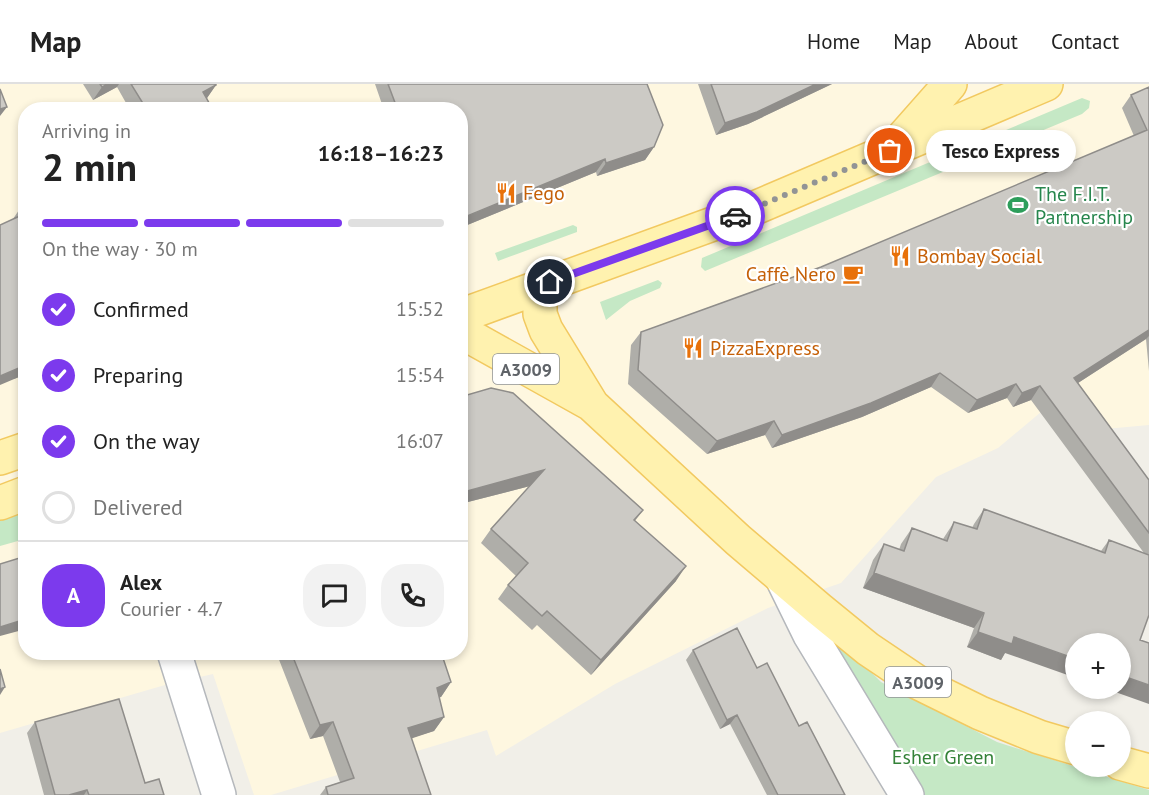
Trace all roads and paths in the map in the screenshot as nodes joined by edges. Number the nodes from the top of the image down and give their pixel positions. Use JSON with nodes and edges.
{"nodes":[{"id":1,"x":950,"y":84,"type":"edge"},
{"id":2,"x":1046,"y":84,"type":"edge"},
{"id":3,"x":890,"y":151,"type":"junction"},
{"id":4,"x":550,"y":282,"type":"junction"},
{"id":5,"x":468,"y":313,"type":"edge"},
{"id":6,"x":468,"y":335,"type":"edge"},
{"id":7,"x":592,"y":405,"type":"junction"},
{"id":8,"x":18,"y":451,"type":"edge"},
{"id":9,"x":0,"y":458,"type":"edge"},
{"id":10,"x":18,"y":496,"type":"edge"},
{"id":11,"x":0,"y":503,"type":"edge"},
{"id":12,"x":782,"y":578,"type":"junction"},
{"id":13,"x":177,"y":660,"type":"edge"},
{"id":14,"x":1065,"y":745,"type":"edge"},
{"id":15,"x":1131,"y":766,"type":"edge"},
{"id":16,"x":1149,"y":771,"type":"edge"},
{"id":17,"x":219,"y":795,"type":"edge"},
{"id":18,"x":907,"y":795,"type":"edge"}],
"edges":[{"from":1,"to":3,"type":"main road"},
{"from":2,"to":3,"type":"main road"},
{"from":3,"to":4,"type":"main road"},
{"from":4,"to":5,"type":"main road"},
{"from":4,"to":7,"type":"main road","number":"A3009"},
{"from":6,"to":7,"type":"main road","number":"A3009"},
{"from":7,"to":12,"type":"main road","number":"A3009"},
{"from":8,"to":9,"type":"main road"},
{"from":10,"to":11,"type":"main road"},
{"from":12,"to":14,"type":"main road","number":"A3009"},
{"from":12,"to":18,"type":"street"},
{"from":13,"to":17,"type":"street"},
{"from":15,"to":16,"type":"main road"}]}
